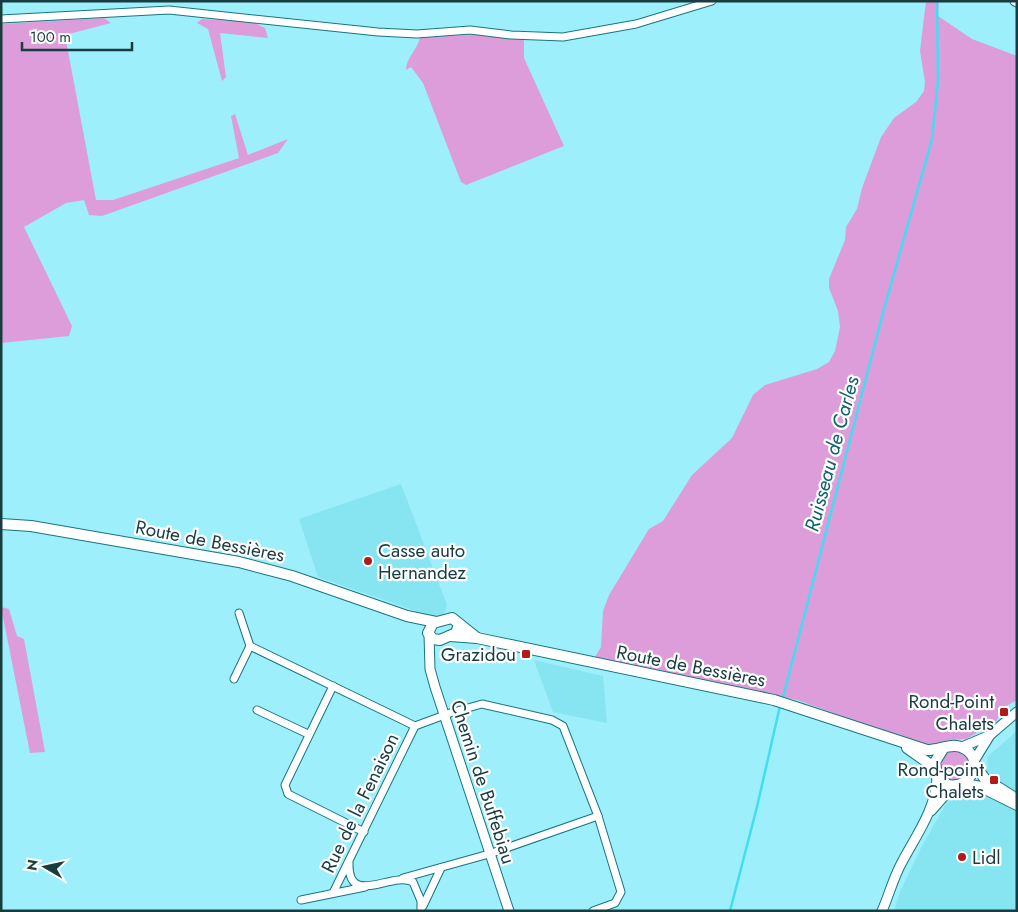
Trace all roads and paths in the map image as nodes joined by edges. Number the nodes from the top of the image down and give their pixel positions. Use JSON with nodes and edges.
{"nodes":[{"id":1,"x":712,"y":1,"type":"edge"},
{"id":2,"x":1,"y":19,"type":"edge"},
{"id":3,"x":1,"y":524,"type":"edge"},
{"id":4,"x":239,"y":613,"type":"dead end"},
{"id":5,"x":407,"y":616,"type":"junction"},
{"id":6,"x":436,"y":622,"type":"junction"},
{"id":7,"x":459,"y":624,"type":"junction"},
{"id":8,"x":428,"y":633,"type":"junction"},
{"id":9,"x":445,"y":638,"type":"junction"},
{"id":10,"x":476,"y":638,"type":"junction"},
{"id":11,"x":250,"y":646,"type":"junction"},
{"id":12,"x":430,"y":663,"type":"junction"},
{"id":13,"x":234,"y":679,"type":"dead end"},
{"id":14,"x":333,"y":686,"type":"junction"},
{"id":15,"x":257,"y":710,"type":"dead end"},
{"id":16,"x":1017,"y":712,"type":"edge"},
{"id":17,"x":443,"y":716,"type":"junction"},
{"id":18,"x":415,"y":726,"type":"junction"},
{"id":19,"x":308,"y":734,"type":"junction"},
{"id":20,"x":990,"y":735,"type":"junction"},
{"id":21,"x":895,"y":741,"type":"junction"},
{"id":22,"x":962,"y":747,"type":"junction"},
{"id":23,"x":943,"y":749,"type":"junction"},
{"id":24,"x":974,"y":763,"type":"junction"},
{"id":25,"x":936,"y":771,"type":"junction"},
{"id":26,"x":964,"y":784,"type":"junction"},
{"id":27,"x":953,"y":786,"type":"junction"},
{"id":28,"x":1017,"y":799,"type":"edge"},
{"id":29,"x":1017,"y":805,"type":"edge"},
{"id":30,"x":598,"y":816,"type":"junction"},
{"id":31,"x":926,"y":817,"type":"junction"},
{"id":32,"x":364,"y":832,"type":"junction"},
{"id":33,"x":489,"y":854,"type":"junction"},
{"id":34,"x":349,"y":861,"type":"junction"},
{"id":35,"x":441,"y":868,"type":"junction"},
{"id":36,"x":403,"y":878,"type":"junction"},
{"id":37,"x":368,"y":887,"type":"junction"},
{"id":38,"x":333,"y":893,"type":"junction"},
{"id":39,"x":300,"y":900,"type":"dead end"},
{"id":40,"x":884,"y":908,"type":"edge"},
{"id":41,"x":420,"y":910,"type":"edge"},
{"id":42,"x":509,"y":911,"type":"edge"},
{"id":43,"x":594,"y":911,"type":"edge"}],
"edges":[{"from":1,"to":2,"type":"street"},
{"from":3,"to":5,"type":"main road","name":"Route de Bessières"},
{"from":4,"to":11,"type":"street"},
{"from":5,"to":6,"type":"main road","name":"Route de Bessières"},
{"from":5,"to":8,"type":"main road","name":"Route de Bessières"},
{"from":6,"to":7,"type":"main road","name":"Route de Bessières"},
{"from":6,"to":8,"type":"main road"},
{"from":7,"to":9,"type":"main road"},
{"from":7,"to":10,"type":"main road","name":"Route de Bessières"},
{"from":8,"to":9,"type":"main road","name":"Route de Bessières"},
{"from":8,"to":12,"type":"street","name":"Chemin de Buffebiau"},
{"from":9,"to":10,"type":"main road","name":"Route de Bessières"},
{"from":9,"to":12,"type":"street"},
{"from":10,"to":21,"type":"main road","name":"Route de Bessières"},
{"from":11,"to":13,"type":"street"},
{"from":11,"to":14,"type":"street"},
{"from":12,"to":17,"type":"street","name":"Chemin de Buffebiau"},
{"from":14,"to":18,"type":"street"},
{"from":14,"to":19,"type":"street"},
{"from":15,"to":19,"type":"street"},
{"from":16,"to":20,"type":"street"},
{"from":17,"to":18,"type":"street","name":"Rue de la Fenaison"},
{"from":17,"to":30,"type":"street","name":"Rue de la Fenaison"},
{"from":17,"to":33,"type":"street","name":"Chemin de Buffebiau"},
{"from":18,"to":32,"type":"street","name":"Rue de la Fenaison"},
{"from":19,"to":32,"type":"street"},
{"from":20,"to":22,"type":"street"},
{"from":20,"to":24,"type":"street"},
{"from":21,"to":23,"type":"main road","name":"Route de Bessières"},
{"from":21,"to":25,"type":"main road","name":"Route de Bessières"},
{"from":22,"to":23,"type":"main road","name":"Route de Bessières"},
{"from":22,"to":24,"type":"main road"},
{"from":23,"to":25,"type":"main road"},
{"from":24,"to":26,"type":"main road"},
{"from":24,"to":28,"type":"main road"},
{"from":25,"to":27,"type":"main road","name":"Route de Bessières"},
{"from":25,"to":31,"type":"street"},
{"from":26,"to":27,"type":"main road"},
{"from":26,"to":29,"type":"main road"},
{"from":27,"to":31,"type":"street"},
{"from":30,"to":33,"type":"street"},
{"from":30,"to":43,"type":"street","name":"Rue de la Fenaison"},
{"from":31,"to":40,"type":"street"},
{"from":32,"to":34,"type":"street","name":"Rue de la Fenaison"},
{"from":33,"to":35,"type":"street"},
{"from":33,"to":42,"type":"street","name":"Chemin de Buffebiau"},
{"from":34,"to":37,"type":"street"},
{"from":34,"to":38,"type":"street","name":"Rue de la Fenaison"},
{"from":35,"to":36,"type":"street"},
{"from":35,"to":41,"type":"street"},
{"from":36,"to":37,"type":"street"},
{"from":36,"to":41,"type":"street"},
{"from":37,"to":38,"type":"street"},
{"from":38,"to":39,"type":"street"}]}
